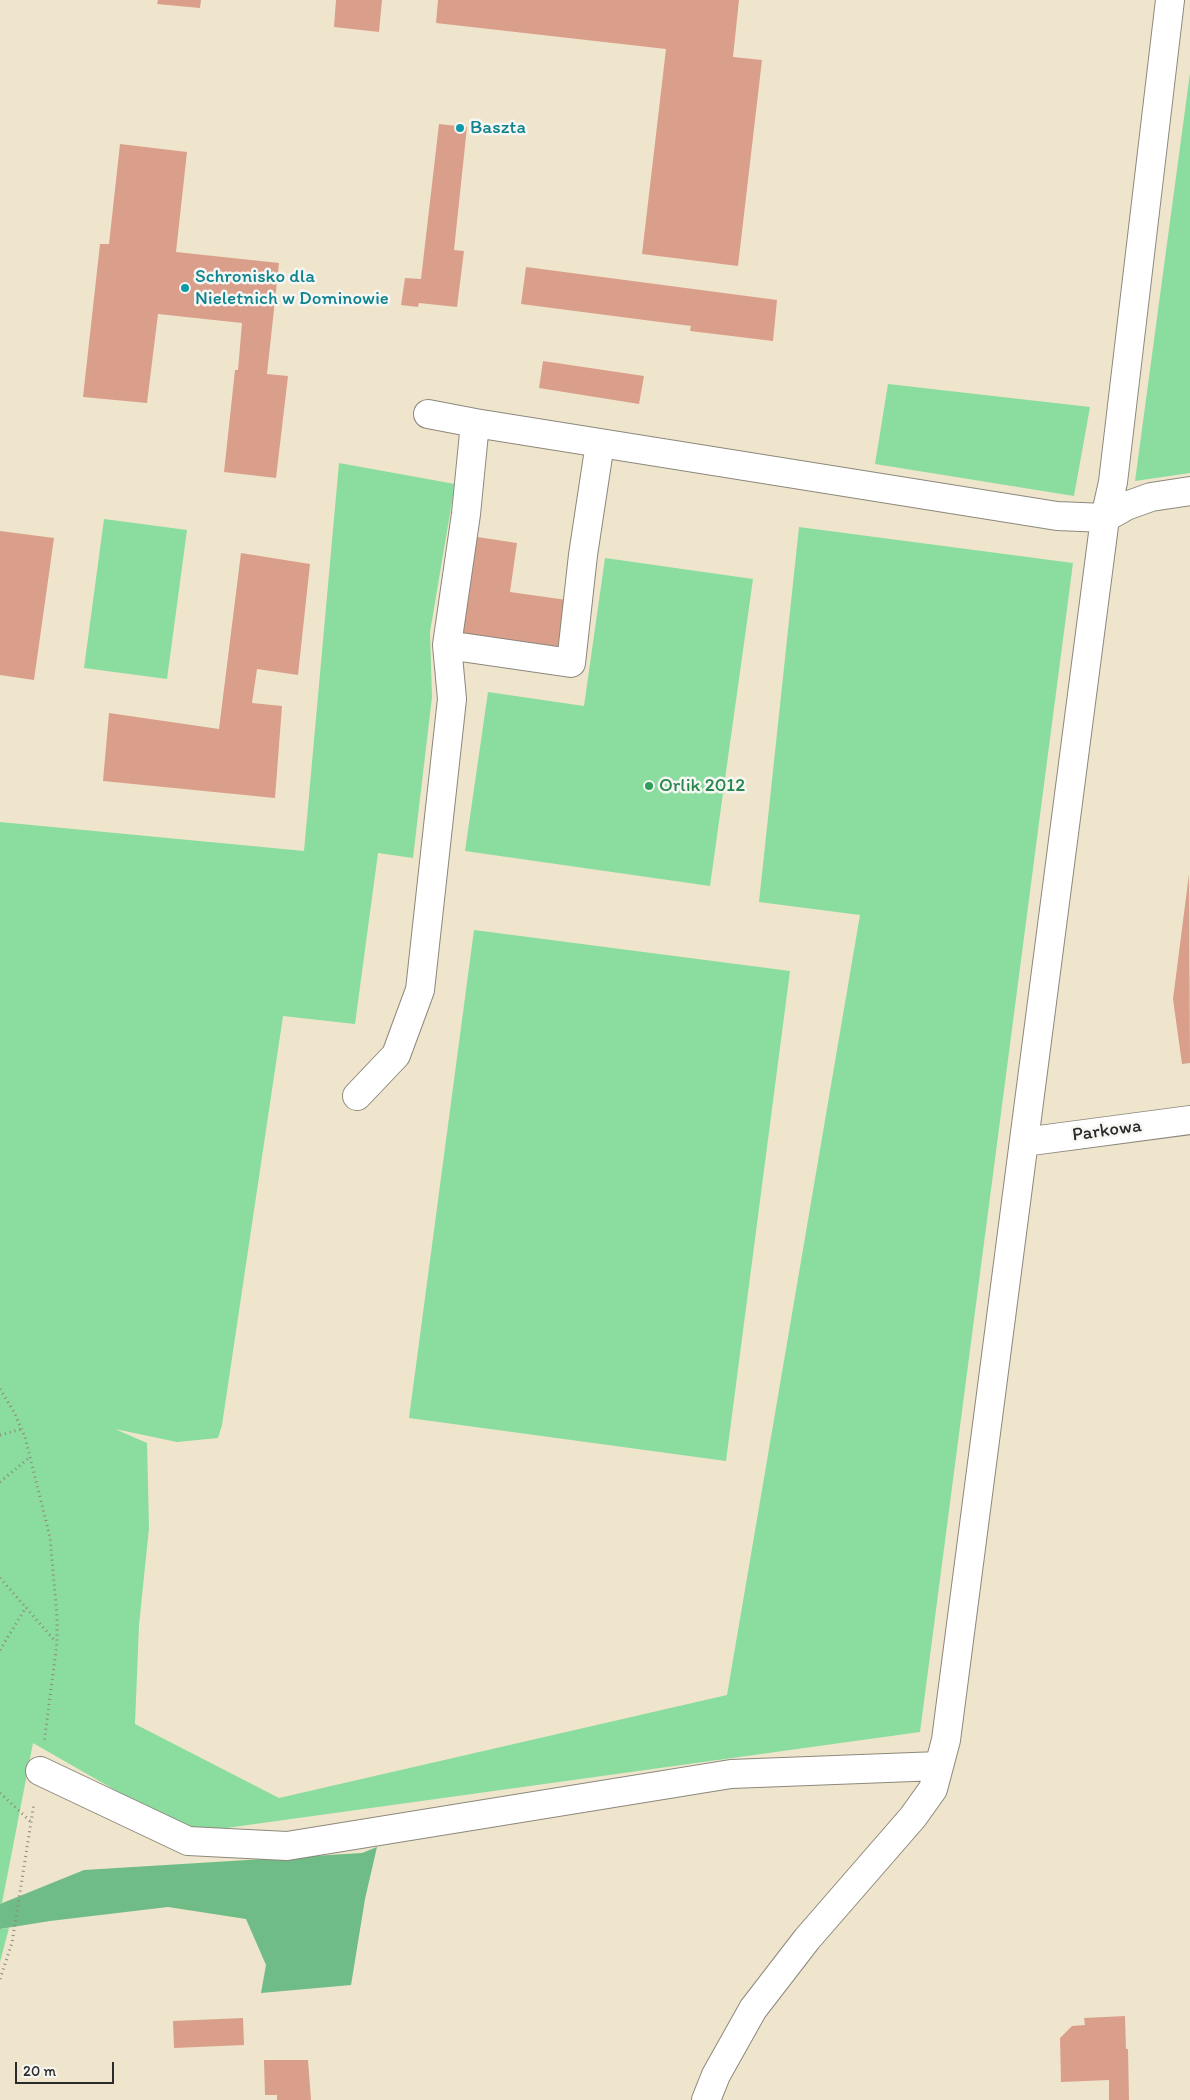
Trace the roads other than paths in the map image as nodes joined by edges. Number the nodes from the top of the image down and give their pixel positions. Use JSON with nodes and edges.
{"nodes":[{"id":1,"x":1170,"y":0,"type":"edge"},
{"id":2,"x":1180,"y":0,"type":"edge"},
{"id":3,"x":1190,"y":1,"type":"edge"},
{"id":4,"x":428,"y":414,"type":"dead end"},
{"id":5,"x":475,"y":424,"type":"junction"},
{"id":6,"x":600,"y":444,"type":"junction"},
{"id":7,"x":1190,"y":491,"type":"edge"},
{"id":8,"x":1105,"y":518,"type":"junction"},
{"id":9,"x":447,"y":645,"type":"junction"},
{"id":10,"x":357,"y":1096,"type":"dead end"},
{"id":11,"x":1190,"y":1120,"type":"edge"},
{"id":12,"x":1024,"y":1142,"type":"junction"},
{"id":13,"x":939,"y":1766,"type":"junction"},
{"id":14,"x":40,"y":1771,"type":"road end"},
{"id":15,"x":706,"y":2100,"type":"edge"}],
"edges":[{"from":1,"to":8,"type":"street"},
{"from":2,"to":3,"type":"street"},
{"from":4,"to":5,"type":"street"},
{"from":5,"to":6,"type":"street"},
{"from":5,"to":9,"type":"street"},
{"from":6,"to":8,"type":"street"},
{"from":6,"to":9,"type":"street"},
{"from":7,"to":8,"type":"street"},
{"from":8,"to":12,"type":"street"},
{"from":9,"to":10,"type":"street"},
{"from":11,"to":12,"type":"street","name":"Parkowa"},
{"from":12,"to":13,"type":"street"},
{"from":13,"to":14,"type":"street"},
{"from":13,"to":15,"type":"street"}]}
